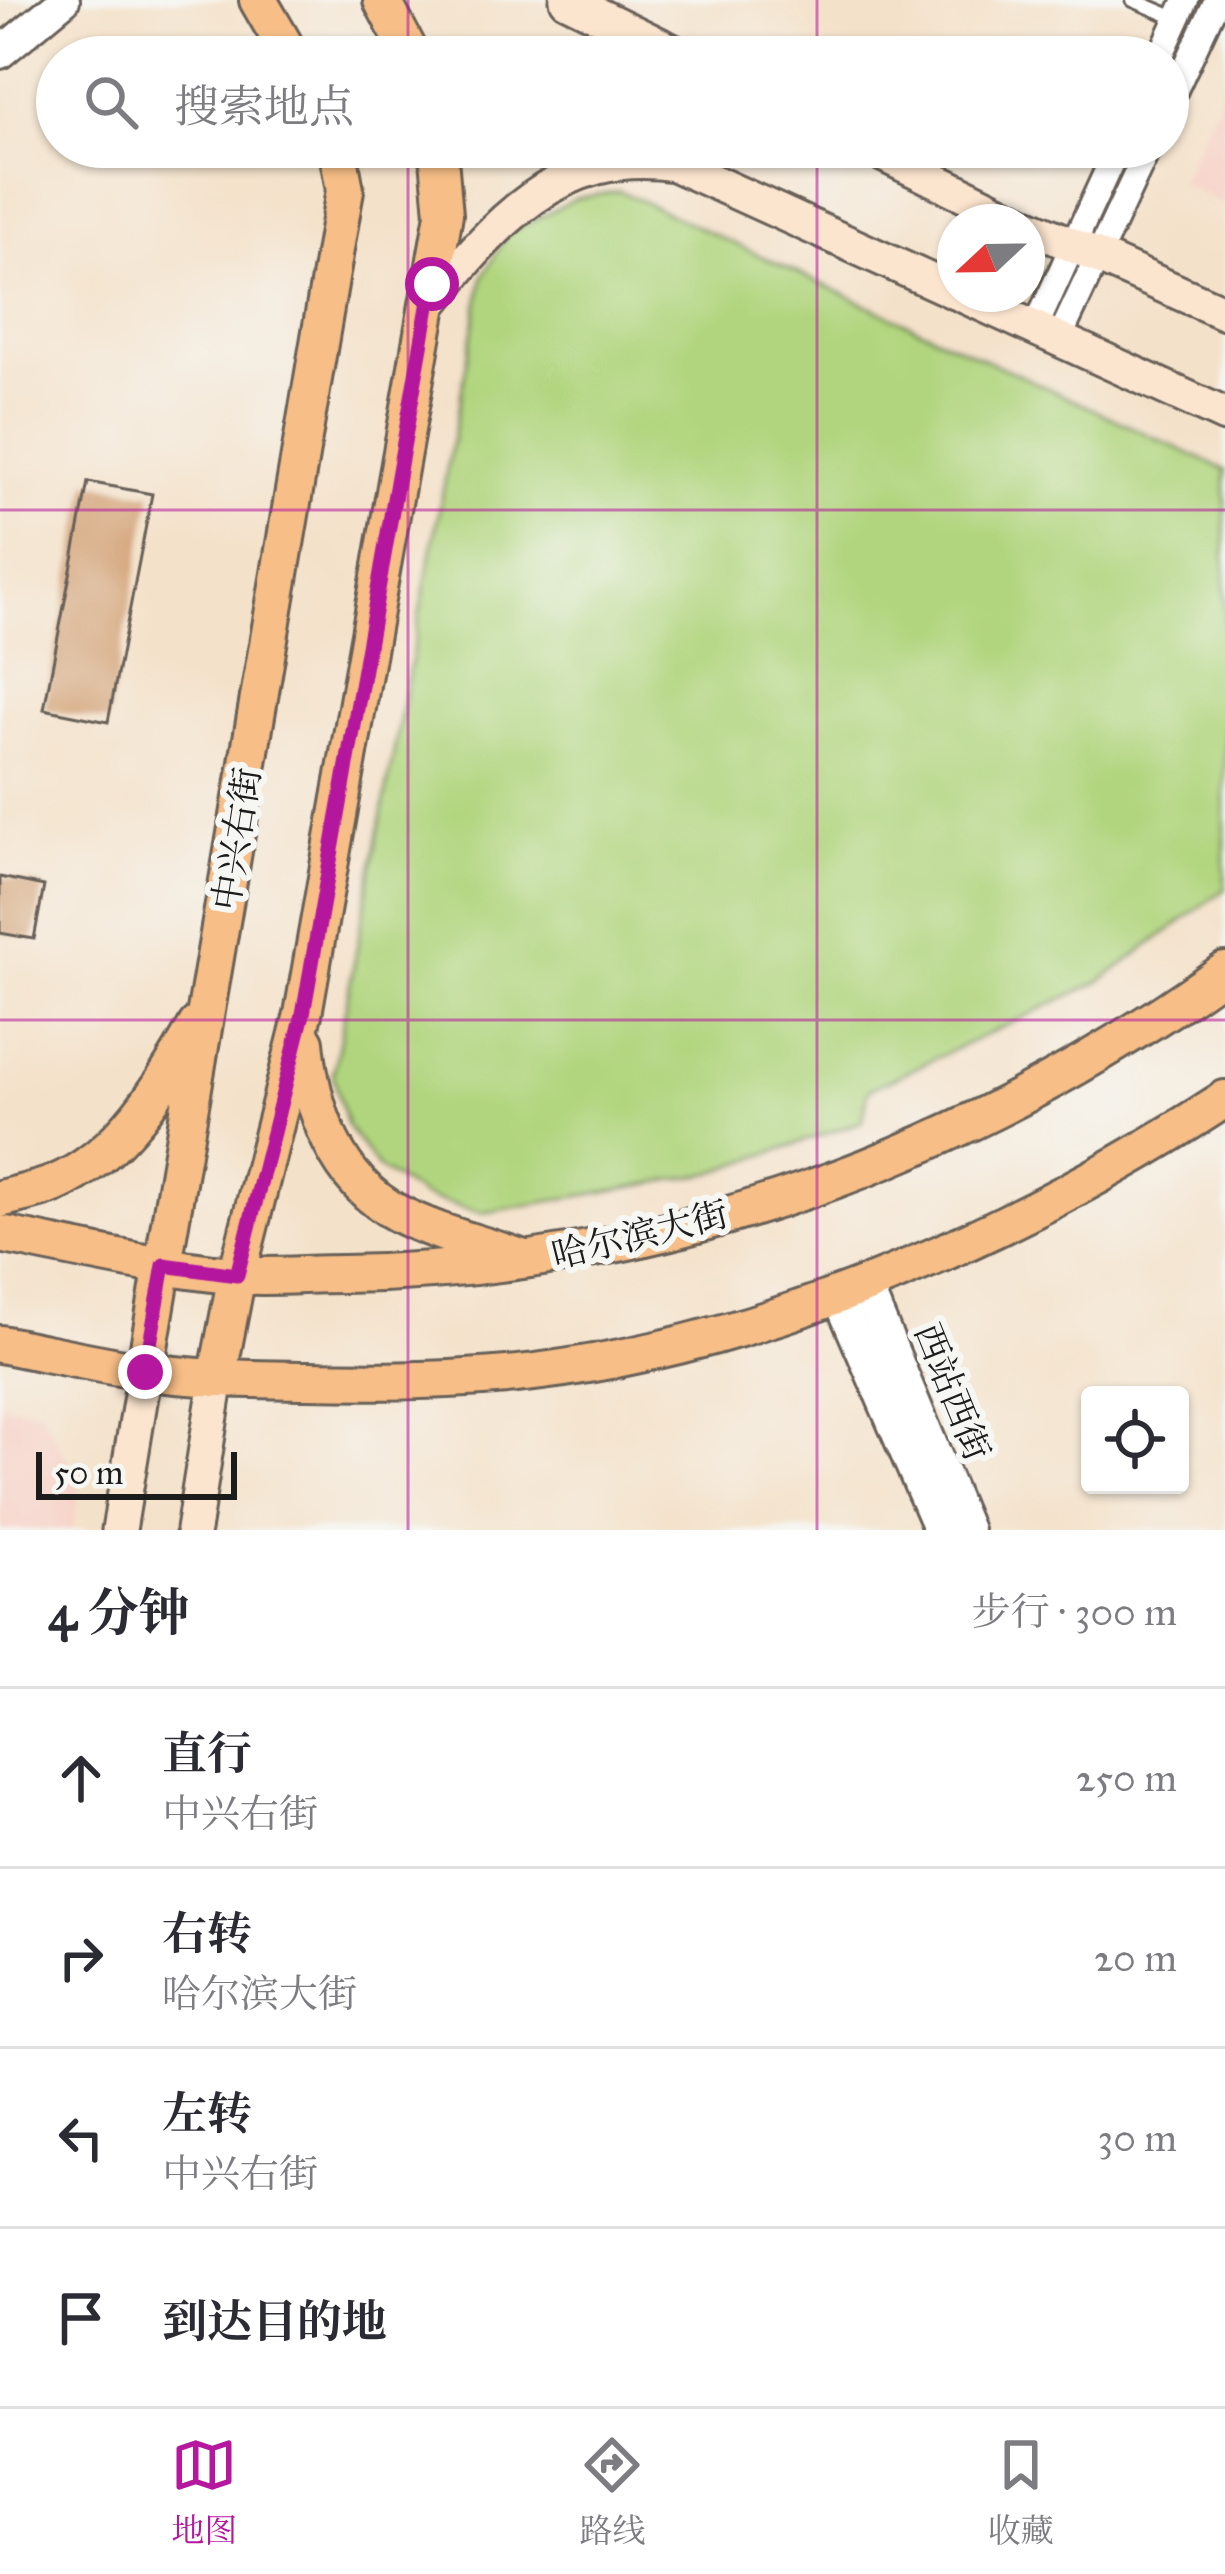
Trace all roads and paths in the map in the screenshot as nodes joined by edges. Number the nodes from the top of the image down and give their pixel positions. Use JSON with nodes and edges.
{"nodes":[{"id":1,"x":64,"y":0,"type":"edge"},
{"id":2,"x":258,"y":0,"type":"edge"},
{"id":3,"x":382,"y":0,"type":"edge"},
{"id":4,"x":568,"y":0,"type":"edge"},
{"id":5,"x":1133,"y":0,"type":"edge"},
{"id":6,"x":1217,"y":0,"type":"edge"},
{"id":7,"x":1182,"y":9,"type":"edge"},
{"id":8,"x":279,"y":36,"type":"edge"},
{"id":9,"x":402,"y":36,"type":"edge"},
{"id":10,"x":641,"y":36,"type":"edge"},
{"id":11,"x":0,"y":53,"type":"edge"},
{"id":12,"x":1189,"y":61,"type":"edge"},
{"id":13,"x":341,"y":168,"type":"edge"},
{"id":14,"x":440,"y":168,"type":"edge"},
{"id":15,"x":596,"y":168,"type":"edge"},
{"id":16,"x":683,"y":168,"type":"edge"},
{"id":17,"x":911,"y":168,"type":"edge"},
{"id":18,"x":1111,"y":168,"type":"edge"},
{"id":19,"x":1136,"y":168,"type":"edge"},
{"id":20,"x":985,"y":204,"type":"edge"},
{"id":21,"x":1045,"y":233,"type":"edge"},
{"id":22,"x":1084,"y":252,"type":"junction"},
{"id":23,"x":937,"y":284,"type":"edge"},
{"id":24,"x":428,"y":307,"type":"junction"},
{"id":25,"x":999,"y":312,"type":"edge"},
{"id":26,"x":1225,"y":313,"type":"edge"},
{"id":27,"x":1047,"y":334,"type":"junction"},
{"id":28,"x":1225,"y":415,"type":"edge"},
{"id":29,"x":1225,"y":971,"type":"edge"},
{"id":30,"x":210,"y":1000,"type":"junction"},
{"id":31,"x":303,"y":1014,"type":"junction"},
{"id":32,"x":1225,"y":1099,"type":"edge"},
{"id":33,"x":0,"y":1199,"type":"edge"},
{"id":34,"x":0,"y":1234,"type":"edge"},
{"id":35,"x":530,"y":1262,"type":"junction"},
{"id":36,"x":164,"y":1265,"type":"junction"},
{"id":37,"x":237,"y":1275,"type":"junction"},
{"id":38,"x":851,"y":1289,"type":"junction"},
{"id":39,"x":0,"y":1344,"type":"edge"},
{"id":40,"x":145,"y":1372,"type":"junction"},
{"id":41,"x":217,"y":1378,"type":"junction"},
{"id":42,"x":119,"y":1530,"type":"edge"},
{"id":43,"x":193,"y":1530,"type":"edge"},
{"id":44,"x":939,"y":1530,"type":"edge"},
{"id":45,"x":967,"y":1530,"type":"edge"}],
"edges":[{"from":1,"to":11,"type":"street"},
{"from":2,"to":8,"type":"main road"},
{"from":3,"to":9,"type":"main road"},
{"from":4,"to":10,"type":"main road"},
{"from":5,"to":7,"type":"lane"},
{"from":6,"to":12,"type":"street"},
{"from":13,"to":30,"type":"main road","name":"中兴右街"},
{"from":14,"to":24,"type":"main road"},
{"from":15,"to":24,"type":"main road"},
{"from":16,"to":23,"type":"main road"},
{"from":17,"to":20,"type":"main road"},
{"from":18,"to":22,"type":"street"},
{"from":19,"to":22,"type":"street"},
{"from":21,"to":22,"type":"main road"},
{"from":22,"to":26,"type":"main road"},
{"from":22,"to":27,"type":"street"},
{"from":24,"to":31,"type":"main road"},
{"from":25,"to":27,"type":"main road"},
{"from":27,"to":28,"type":"main road"},
{"from":29,"to":35,"type":"main road","name":"哈尔滨大街"},
{"from":30,"to":33,"type":"main road"},
{"from":30,"to":36,"type":"main road","name":"中兴右街"},
{"from":31,"to":35,"type":"main road"},
{"from":31,"to":37,"type":"main road"},
{"from":32,"to":38,"type":"main road"},
{"from":34,"to":36,"type":"main road","name":"哈尔滨大街"},
{"from":35,"to":37,"type":"main road","name":"哈尔滨大街"},
{"from":36,"to":37,"type":"main road","name":"哈尔滨大街"},
{"from":36,"to":40,"type":"main road","name":"中兴右街"},
{"from":37,"to":41,"type":"main road"},
{"from":38,"to":41,"type":"main road"},
{"from":38,"to":44,"type":"street","name":"西站西街"},
{"from":38,"to":45,"type":"street","name":"西站西街"},
{"from":39,"to":40,"type":"main road"},
{"from":40,"to":41,"type":"main road"},
{"from":40,"to":42,"type":"main road","name":"中兴右街"},
{"from":41,"to":43,"type":"main road"}]}
